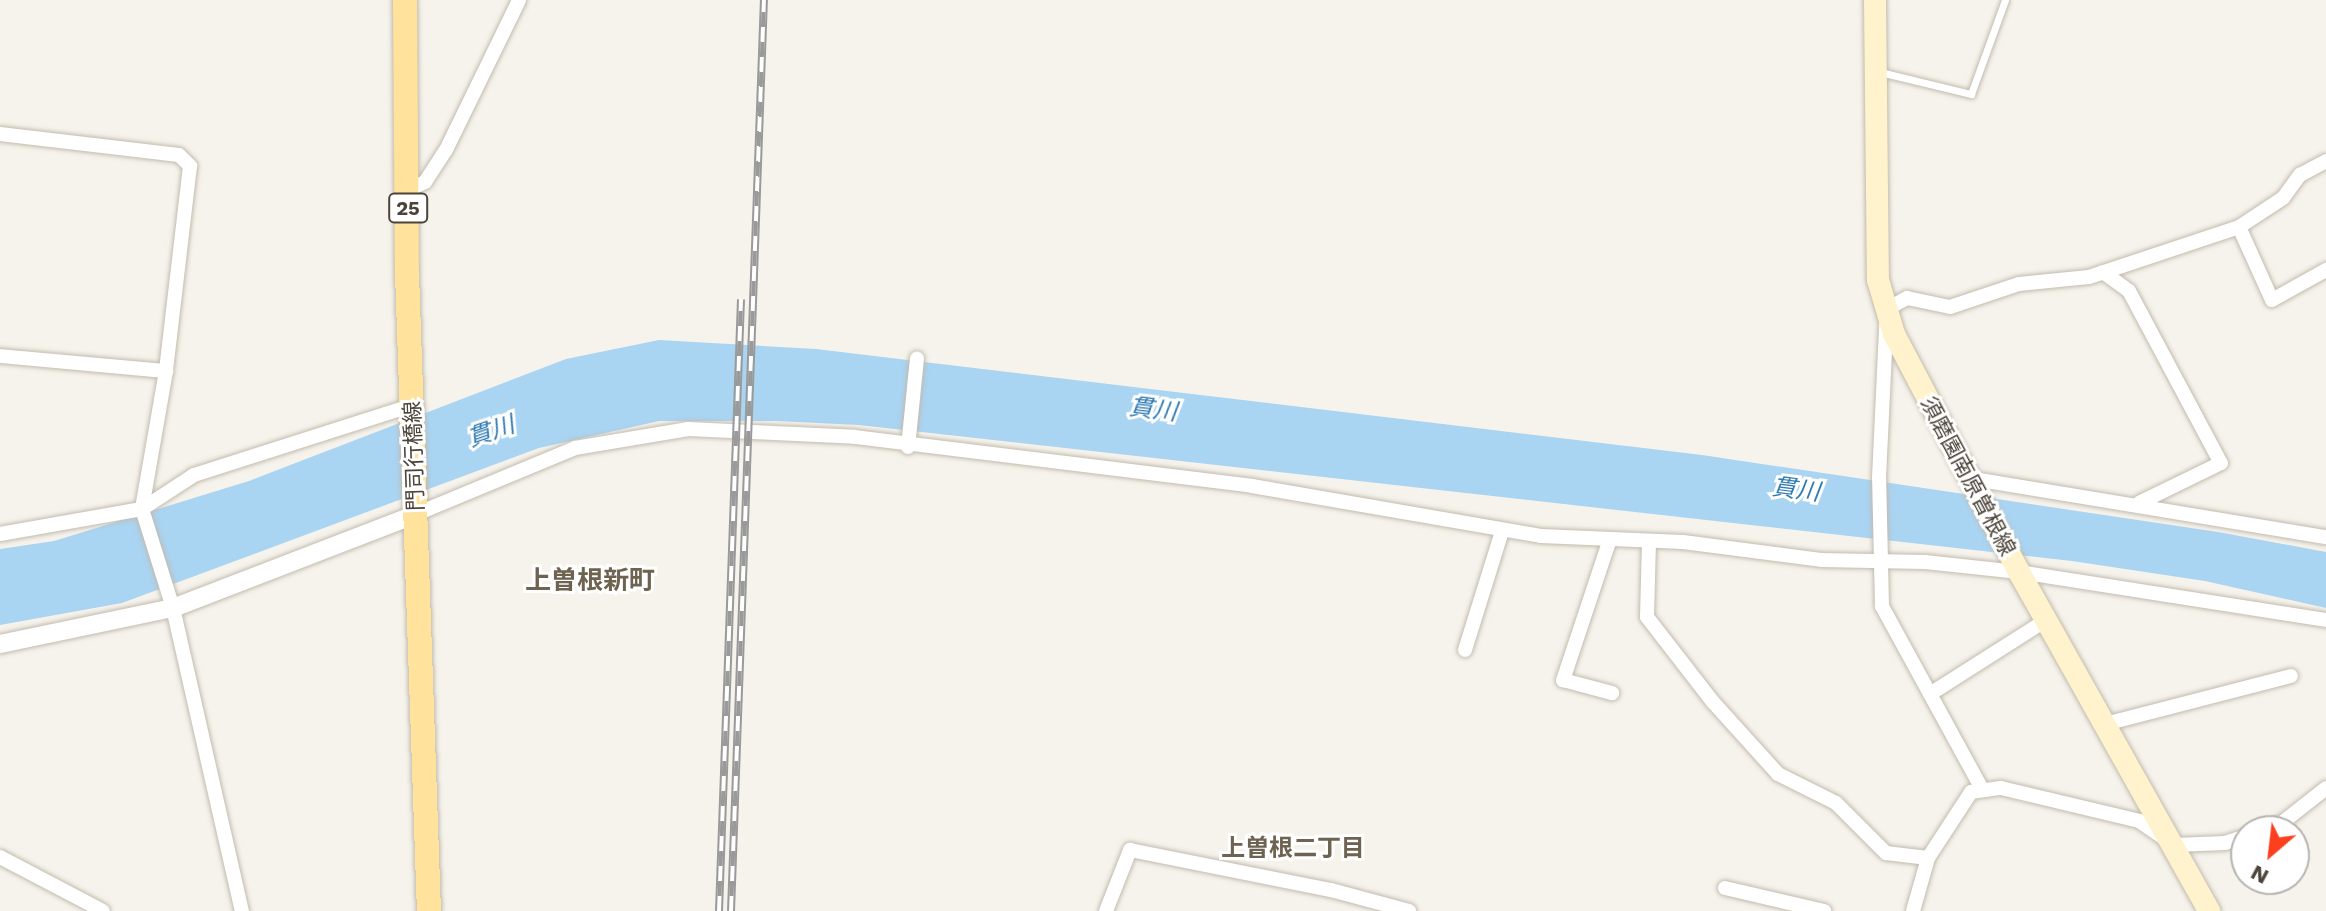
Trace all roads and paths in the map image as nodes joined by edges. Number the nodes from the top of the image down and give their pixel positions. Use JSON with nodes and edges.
{"nodes":[{"id":1,"x":405,"y":0,"type":"edge"},
{"id":2,"x":519,"y":0,"type":"edge"},
{"id":3,"x":1875,"y":0,"type":"edge"},
{"id":4,"x":2005,"y":0,"type":"edge"},
{"id":5,"x":1875,"y":71,"type":"junction"},
{"id":6,"x":0,"y":134,"type":"edge"},
{"id":7,"x":2326,"y":161,"type":"edge"},
{"id":8,"x":408,"y":190,"type":"junction"},
{"id":9,"x":2239,"y":227,"type":"junction"},
{"id":10,"x":2326,"y":270,"type":"edge"},
{"id":11,"x":2103,"y":272,"type":"junction"},
{"id":12,"x":1887,"y":309,"type":"junction"},
{"id":13,"x":0,"y":356,"type":"edge"},
{"id":14,"x":917,"y":358,"type":"dead end"},
{"id":15,"x":166,"y":371,"type":"junction"},
{"id":16,"x":413,"y":410,"type":"junction"},
{"id":17,"x":908,"y":443,"type":"junction"},
{"id":18,"x":1970,"y":483,"type":"junction"},
{"id":19,"x":2139,"y":503,"type":"junction"},
{"id":20,"x":417,"y":506,"type":"junction"},
{"id":21,"x":142,"y":509,"type":"junction"},
{"id":22,"x":1502,"y":531,"type":"junction"},
{"id":23,"x":0,"y":534,"type":"edge"},
{"id":24,"x":2326,"y":537,"type":"edge"},
{"id":25,"x":1610,"y":539,"type":"junction"},
{"id":26,"x":1649,"y":541,"type":"junction"},
{"id":27,"x":1878,"y":555,"type":"junction"},
{"id":28,"x":2017,"y":569,"type":"junction"},
{"id":29,"x":170,"y":601,"type":"junction"},
{"id":30,"x":2046,"y":620,"type":"junction"},
{"id":31,"x":2326,"y":620,"type":"edge"},
{"id":32,"x":0,"y":644,"type":"edge"},
{"id":33,"x":1465,"y":650,"type":"dead end"},
{"id":34,"x":2291,"y":676,"type":"dead end"},
{"id":35,"x":1612,"y":693,"type":"dead end"},
{"id":36,"x":1930,"y":694,"type":"junction"},
{"id":37,"x":2105,"y":724,"type":"junction"},
{"id":38,"x":2326,"y":788,"type":"edge"},
{"id":39,"x":1982,"y":789,"type":"junction"},
{"id":40,"x":2292,"y":815,"type":"edge"},
{"id":41,"x":2230,"y":841,"type":"edge"},
{"id":42,"x":2174,"y":845,"type":"junction"},
{"id":43,"x":0,"y":857,"type":"edge"},
{"id":44,"x":1928,"y":858,"type":"junction"},
{"id":45,"x":1725,"y":888,"type":"dead end"},
{"id":46,"x":103,"y":911,"type":"edge"},
{"id":47,"x":242,"y":911,"type":"edge"},
{"id":48,"x":429,"y":911,"type":"edge"},
{"id":49,"x":1106,"y":911,"type":"edge"},
{"id":50,"x":1409,"y":911,"type":"edge"},
{"id":51,"x":1824,"y":911,"type":"edge"},
{"id":52,"x":1913,"y":911,"type":"edge"},
{"id":53,"x":2209,"y":911,"type":"edge"}],
"edges":[{"from":1,"to":8,"type":"main road","name":"門司行橋線","number":"25"},
{"from":2,"to":8,"type":"street"},
{"from":3,"to":5,"type":"main road","name":"須磨園南原曽根線"},
{"from":4,"to":5,"type":"lane"},
{"from":5,"to":12,"type":"main road","name":"須磨園南原曽根線"},
{"from":6,"to":15,"type":"street"},
{"from":7,"to":9,"type":"street"},
{"from":8,"to":16,"type":"main road","name":"門司行橋線","number":"25"},
{"from":9,"to":10,"type":"street"},
{"from":9,"to":11,"type":"street"},
{"from":11,"to":12,"type":"street"},
{"from":11,"to":19,"type":"street"},
{"from":12,"to":18,"type":"main road","name":"須磨園南原曽根線"},
{"from":12,"to":27,"type":"street"},
{"from":13,"to":15,"type":"street"},
{"from":14,"to":17,"type":"street"},
{"from":15,"to":21,"type":"street"},
{"from":16,"to":20,"type":"main road","name":"門司行橋線","number":"25"},
{"from":16,"to":21,"type":"street"},
{"from":17,"to":20,"type":"street"},
{"from":17,"to":22,"type":"street"},
{"from":18,"to":19,"type":"street"},
{"from":18,"to":28,"type":"main road","name":"須磨園南原曽根線"},
{"from":19,"to":24,"type":"street"},
{"from":20,"to":29,"type":"street"},
{"from":20,"to":48,"type":"main road","name":"門司行橋線","number":"25"},
{"from":21,"to":23,"type":"street"},
{"from":21,"to":29,"type":"street"},
{"from":22,"to":25,"type":"street"},
{"from":22,"to":33,"type":"street"},
{"from":25,"to":26,"type":"street"},
{"from":25,"to":35,"type":"street"},
{"from":26,"to":27,"type":"street"},
{"from":26,"to":44,"type":"street"},
{"from":27,"to":28,"type":"street"},
{"from":27,"to":36,"type":"street"},
{"from":28,"to":30,"type":"main road","name":"須磨園南原曽根線"},
{"from":28,"to":31,"type":"street"},
{"from":29,"to":32,"type":"street"},
{"from":29,"to":47,"type":"street"},
{"from":30,"to":36,"type":"street"},
{"from":30,"to":37,"type":"main road","name":"須磨園南原曽根線"},
{"from":34,"to":37,"type":"street"},
{"from":36,"to":39,"type":"street"},
{"from":37,"to":42,"type":"main road","name":"須磨園南原曽根線"},
{"from":38,"to":40,"type":"street"},
{"from":39,"to":42,"type":"street"},
{"from":39,"to":44,"type":"street"},
{"from":41,"to":42,"type":"street"},
{"from":42,"to":53,"type":"main road","name":"須磨園南原曽根線"},
{"from":43,"to":46,"type":"street"},
{"from":44,"to":52,"type":"street"},
{"from":45,"to":51,"type":"street"},
{"from":49,"to":50,"type":"street"}]}
